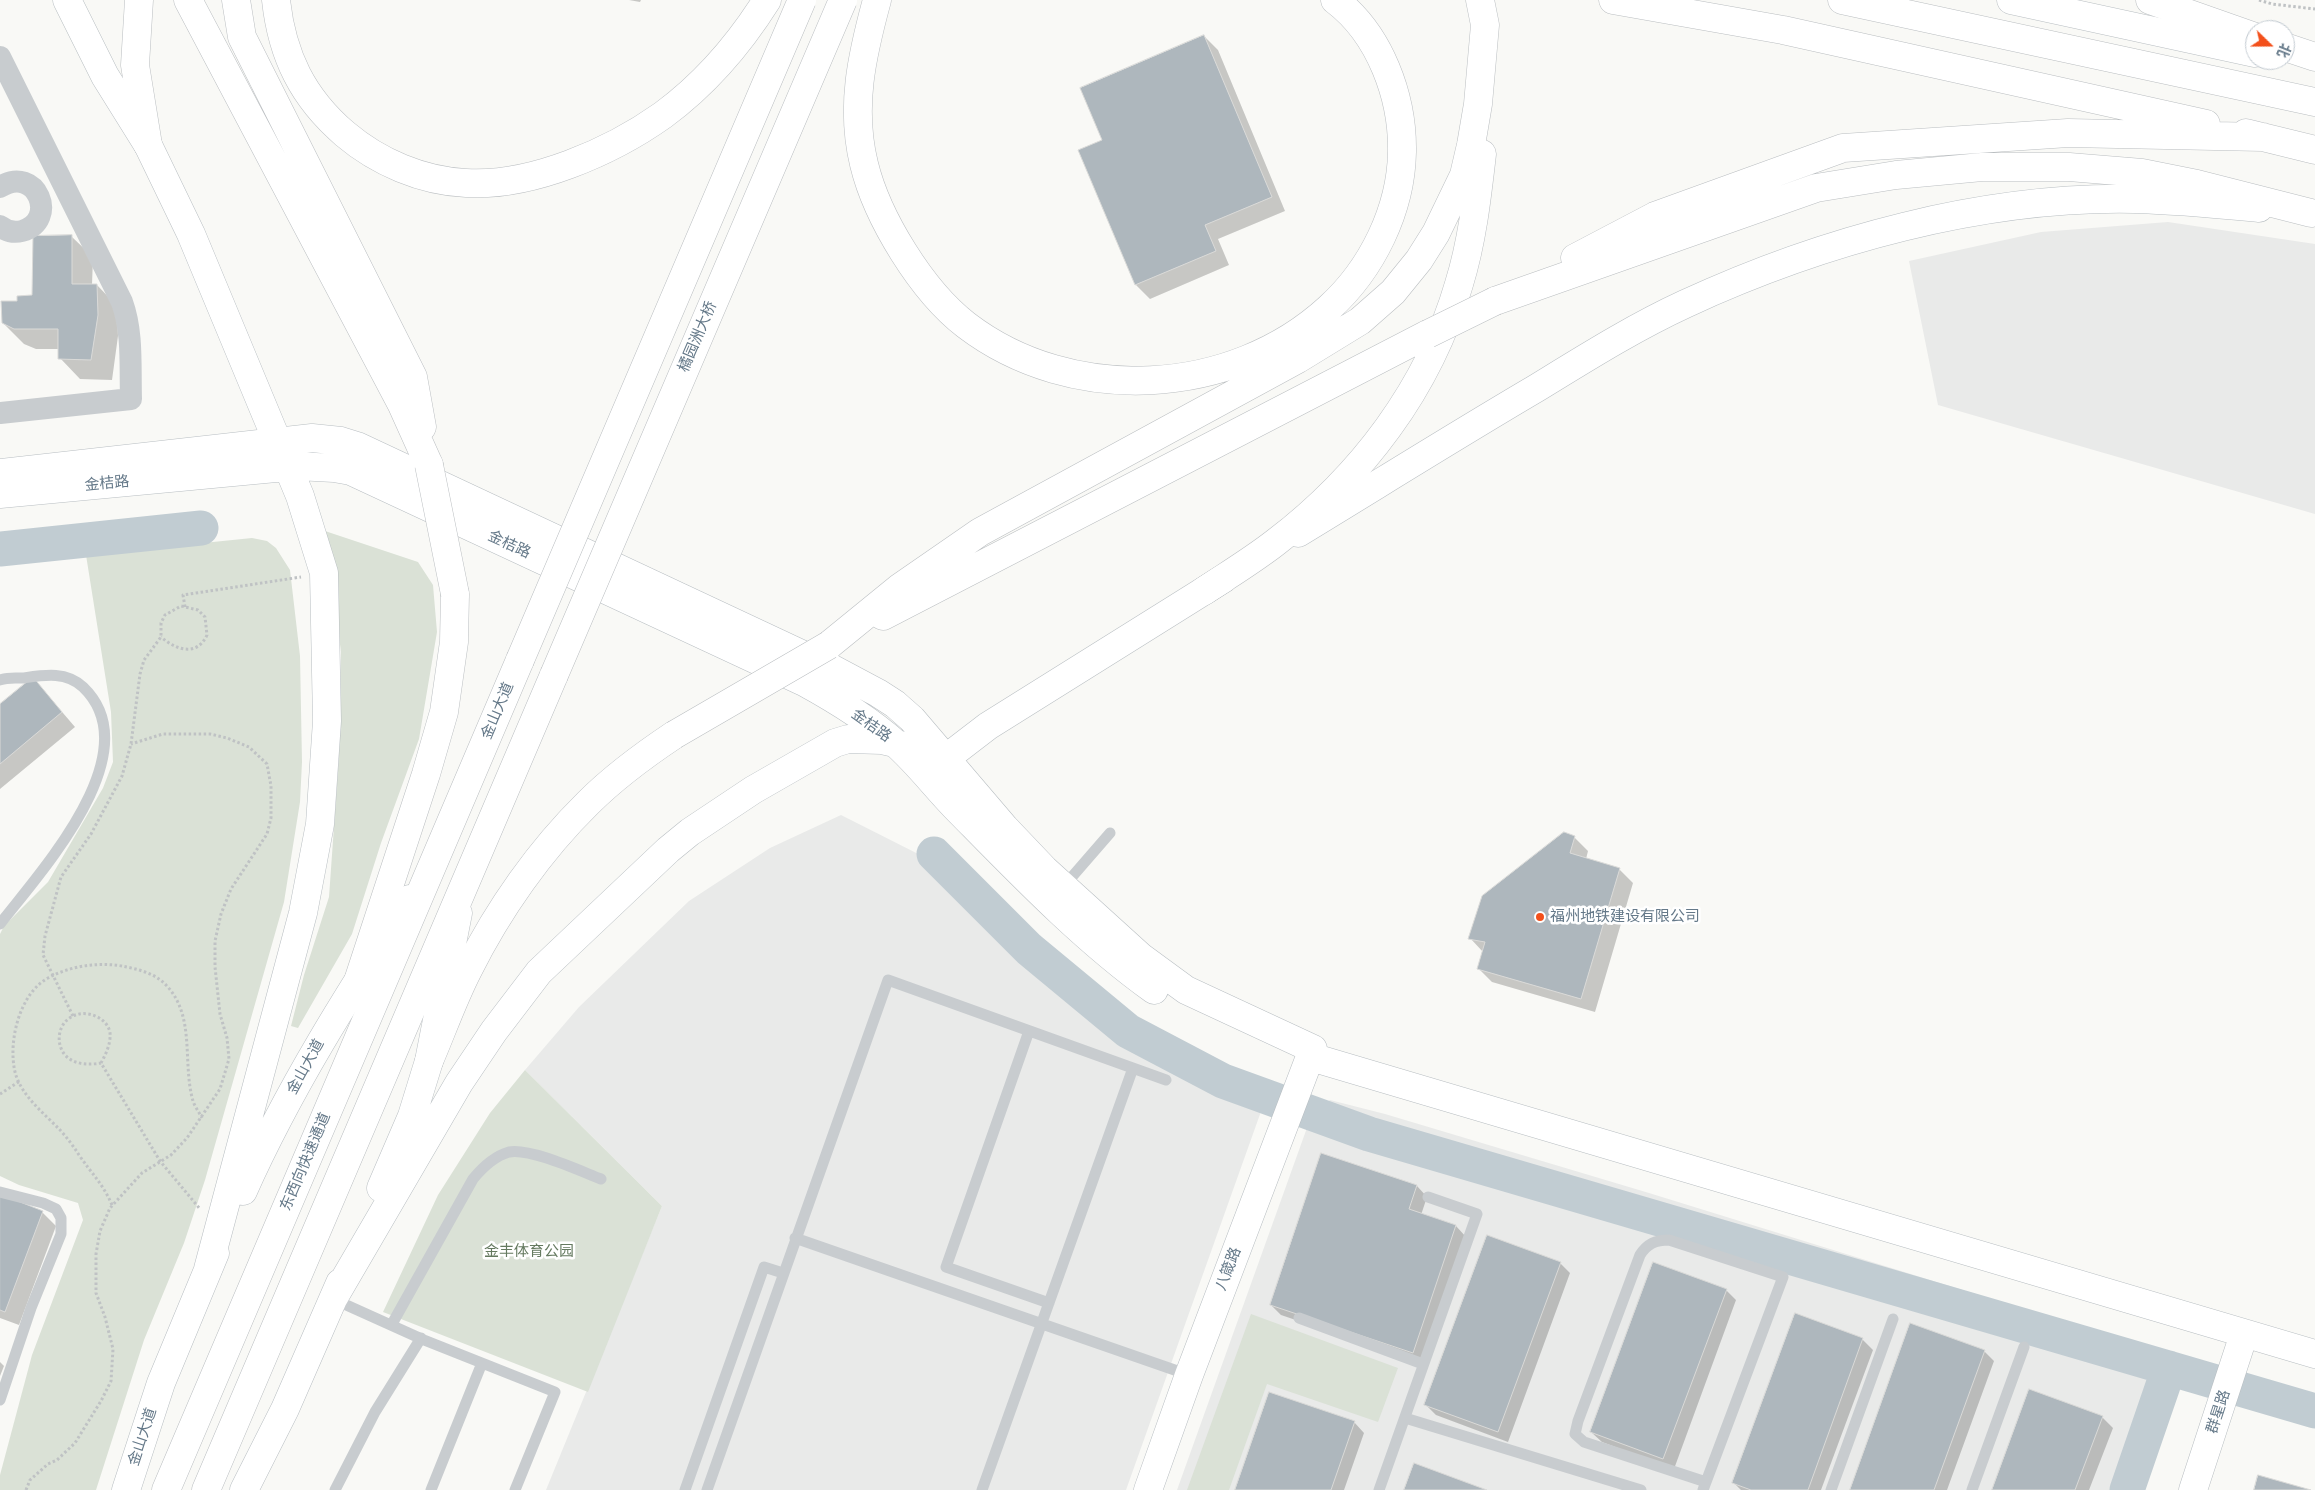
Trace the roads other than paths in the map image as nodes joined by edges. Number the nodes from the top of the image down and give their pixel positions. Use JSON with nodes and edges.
{"nodes":[{"id":1,"x":67,"y":0,"type":"edge"},
{"id":2,"x":139,"y":0,"type":"edge"},
{"id":3,"x":188,"y":0,"type":"edge"},
{"id":4,"x":236,"y":0,"type":"edge"},
{"id":5,"x":276,"y":0,"type":"edge"},
{"id":6,"x":767,"y":0,"type":"edge"},
{"id":7,"x":802,"y":0,"type":"edge"},
{"id":8,"x":843,"y":0,"type":"edge"},
{"id":9,"x":877,"y":0,"type":"edge"},
{"id":10,"x":1335,"y":0,"type":"edge"},
{"id":11,"x":1613,"y":0,"type":"edge"},
{"id":12,"x":1842,"y":0,"type":"edge"},
{"id":13,"x":2011,"y":0,"type":"edge"},
{"id":14,"x":2150,"y":0,"type":"edge"},
{"id":15,"x":1482,"y":13,"type":"edge"},
{"id":16,"x":2245,"y":34,"type":"edge"},
{"id":17,"x":2245,"y":51,"type":"edge"},
{"id":18,"x":2295,"y":51,"type":"edge"},
{"id":19,"x":0,"y":57,"type":"edge"},
{"id":20,"x":2315,"y":58,"type":"edge"},
{"id":21,"x":2295,"y":61,"type":"edge"},
{"id":22,"x":2315,"y":66,"type":"edge"},
{"id":23,"x":2315,"y":102,"type":"edge"},
{"id":24,"x":2263,"y":136,"type":"junction"},
{"id":25,"x":148,"y":145,"type":"junction"},
{"id":26,"x":2315,"y":150,"type":"edge"},
{"id":27,"x":0,"y":186,"type":"edge"},
{"id":28,"x":41,"y":210,"type":"junction"},
{"id":29,"x":2313,"y":214,"type":"edge"},
{"id":30,"x":81,"y":218,"type":"junction"},
{"id":31,"x":1,"y":228,"type":"edge"},
{"id":32,"x":1494,"y":301,"type":"junction"},
{"id":33,"x":0,"y":414,"type":"edge"},
{"id":34,"x":276,"y":442,"type":"junction"},
{"id":35,"x":429,"y":465,"type":"junction"},
{"id":36,"x":289,"y":468,"type":"junction"},
{"id":37,"x":0,"y":472,"type":"edge"},
{"id":38,"x":0,"y":494,"type":"edge"},
{"id":39,"x":1204,"y":591,"type":"junction"},
{"id":40,"x":829,"y":645,"type":"junction"},
{"id":41,"x":0,"y":680,"type":"edge"},
{"id":42,"x":895,"y":743,"type":"junction"},
{"id":43,"x":945,"y":759,"type":"junction"},
{"id":44,"x":1110,"y":833,"type":"dead end"},
{"id":45,"x":446,"y":834,"type":"junction"},
{"id":46,"x":481,"y":848,"type":"junction"},
{"id":47,"x":1064,"y":887,"type":"junction"},
{"id":48,"x":0,"y":924,"type":"edge"},
{"id":49,"x":359,"y":978,"type":"junction"},
{"id":50,"x":1029,"y":1030,"type":"junction"},
{"id":51,"x":429,"y":1061,"type":"junction"},
{"id":52,"x":1307,"y":1065,"type":"junction"},
{"id":53,"x":1133,"y":1068,"type":"junction"},
{"id":54,"x":1166,"y":1080,"type":"dead end"},
{"id":55,"x":602,"y":1179,"type":"dead end"},
{"id":56,"x":0,"y":1192,"type":"edge"},
{"id":57,"x":1428,"y":1197,"type":"dead end"},
{"id":58,"x":795,"y":1238,"type":"junction"},
{"id":59,"x":208,"y":1269,"type":"junction"},
{"id":60,"x":782,"y":1274,"type":"junction"},
{"id":61,"x":333,"y":1299,"type":"junction"},
{"id":62,"x":1049,"y":1303,"type":"junction"},
{"id":63,"x":1299,"y":1318,"type":"dead end"},
{"id":64,"x":1893,"y":1319,"type":"dead end"},
{"id":65,"x":392,"y":1324,"type":"junction"},
{"id":66,"x":1042,"y":1324,"type":"junction"},
{"id":67,"x":2244,"y":1334,"type":"junction"},
{"id":68,"x":421,"y":1338,"type":"junction"},
{"id":69,"x":2024,"y":1347,"type":"dead end"},
{"id":70,"x":2315,"y":1354,"type":"edge"},
{"id":71,"x":482,"y":1363,"type":"junction"},
{"id":72,"x":1424,"y":1364,"type":"junction"},
{"id":73,"x":1189,"y":1375,"type":"junction"},
{"id":74,"x":0,"y":1400,"type":"edge"},
{"id":75,"x":1405,"y":1418,"type":"junction"},
{"id":76,"x":1705,"y":1486,"type":"edge"},
{"id":77,"x":126,"y":1490,"type":"edge"},
{"id":78,"x":166,"y":1490,"type":"edge"},
{"id":79,"x":206,"y":1490,"type":"edge"},
{"id":80,"x":244,"y":1490,"type":"edge"},
{"id":81,"x":335,"y":1490,"type":"edge"},
{"id":82,"x":431,"y":1490,"type":"edge"},
{"id":83,"x":515,"y":1490,"type":"edge"},
{"id":84,"x":685,"y":1490,"type":"edge"},
{"id":85,"x":707,"y":1490,"type":"edge"},
{"id":86,"x":982,"y":1490,"type":"edge"},
{"id":87,"x":1148,"y":1490,"type":"edge"},
{"id":88,"x":1378,"y":1490,"type":"edge"},
{"id":89,"x":1641,"y":1490,"type":"edge"},
{"id":90,"x":1831,"y":1490,"type":"edge"},
{"id":91,"x":1972,"y":1490,"type":"edge"},
{"id":92,"x":2193,"y":1490,"type":"edge"}],
"edges":[{"from":1,"to":25,"type":"main road"},
{"from":2,"to":25,"type":"main road"},
{"from":3,"to":35,"type":"main road"},
{"from":4,"to":35,"type":"main road"},
{"from":5,"to":6,"type":"main road"},
{"from":7,"to":45,"type":"main road","name":"金山大道","bridge":true},
{"from":8,"to":46,"type":"main road","name":"橘园洲大桥","bridge":true},
{"from":9,"to":10,"type":"main road"},
{"from":11,"to":24,"type":"main road"},
{"from":12,"to":23,"type":"main road"},
{"from":13,"to":17,"type":"main road"},
{"from":14,"to":16,"type":"main road"},
{"from":15,"to":39,"type":"main road"},
{"from":15,"to":40,"type":"main road"},
{"from":18,"to":20,"type":"main road"},
{"from":19,"to":30,"type":"street"},
{"from":21,"to":22,"type":"main road"},
{"from":24,"to":26,"type":"main road"},
{"from":24,"to":32,"type":"main road"},
{"from":25,"to":34,"type":"main road"},
{"from":27,"to":28,"type":"street"},
{"from":28,"to":30,"type":"street"},
{"from":28,"to":31,"type":"street"},
{"from":29,"to":32,"type":"main road"},
{"from":29,"to":39,"type":"main road"},
{"from":30,"to":33,"type":"street"},
{"from":32,"to":40,"type":"main road","bridge":true},
{"from":34,"to":36,"type":"main road"},
{"from":34,"to":37,"type":"main road"},
{"from":34,"to":43,"type":"main road"},
{"from":35,"to":49,"type":"main road","bridge":true},
{"from":36,"to":38,"type":"main road","name":"金桔路"},
{"from":36,"to":42,"type":"main road","name":"金桔路"},
{"from":36,"to":59,"type":"main road"},
{"from":39,"to":43,"type":"main road"},
{"from":40,"to":51,"type":"main road","bridge":true},
{"from":41,"to":48,"type":"lane"},
{"from":42,"to":43,"type":"main road"},
{"from":42,"to":52,"type":"main road","name":"金桔路"},
{"from":42,"to":61,"type":"main road"},
{"from":43,"to":47,"type":"main road"},
{"from":44,"to":47,"type":"lane"},
{"from":45,"to":49,"type":"main road","name":"金山大道"},
{"from":45,"to":78,"type":"main road","name":"东西向快速通道"},
{"from":46,"to":51,"type":"main road"},
{"from":46,"to":79,"type":"main road"},
{"from":47,"to":52,"type":"main road"},
{"from":49,"to":59,"type":"main road","name":"金山大道"},
{"from":50,"to":53,"type":"lane"},
{"from":50,"to":58,"type":"lane"},
{"from":50,"to":62,"type":"lane"},
{"from":51,"to":61,"type":"main road"},
{"from":52,"to":67,"type":"main road"},
{"from":52,"to":73,"type":"main road","name":"八箴路"},
{"from":53,"to":54,"type":"lane"},
{"from":53,"to":62,"type":"lane"},
{"from":55,"to":65,"type":"lane"},
{"from":56,"to":74,"type":"lane"},
{"from":57,"to":72,"type":"lane"},
{"from":58,"to":60,"type":"lane"},
{"from":58,"to":66,"type":"lane"},
{"from":59,"to":77,"type":"main road","name":"金山大道"},
{"from":60,"to":84,"type":"lane"},
{"from":60,"to":85,"type":"lane"},
{"from":61,"to":65,"type":"lane"},
{"from":61,"to":80,"type":"main road"},
{"from":62,"to":66,"type":"lane"},
{"from":63,"to":72,"type":"lane"},
{"from":64,"to":90,"type":"lane"},
{"from":65,"to":68,"type":"lane"},
{"from":66,"to":73,"type":"lane"},
{"from":66,"to":86,"type":"lane"},
{"from":67,"to":70,"type":"main road"},
{"from":67,"to":92,"type":"main road","name":"群星路"},
{"from":68,"to":71,"type":"lane"},
{"from":68,"to":81,"type":"lane"},
{"from":69,"to":91,"type":"lane"},
{"from":71,"to":82,"type":"lane"},
{"from":71,"to":83,"type":"lane"},
{"from":72,"to":75,"type":"lane"},
{"from":73,"to":87,"type":"main road","name":"八箴路"},
{"from":75,"to":88,"type":"lane"},
{"from":75,"to":89,"type":"lane"},
{"from":76,"to":76,"type":"lane"}]}
